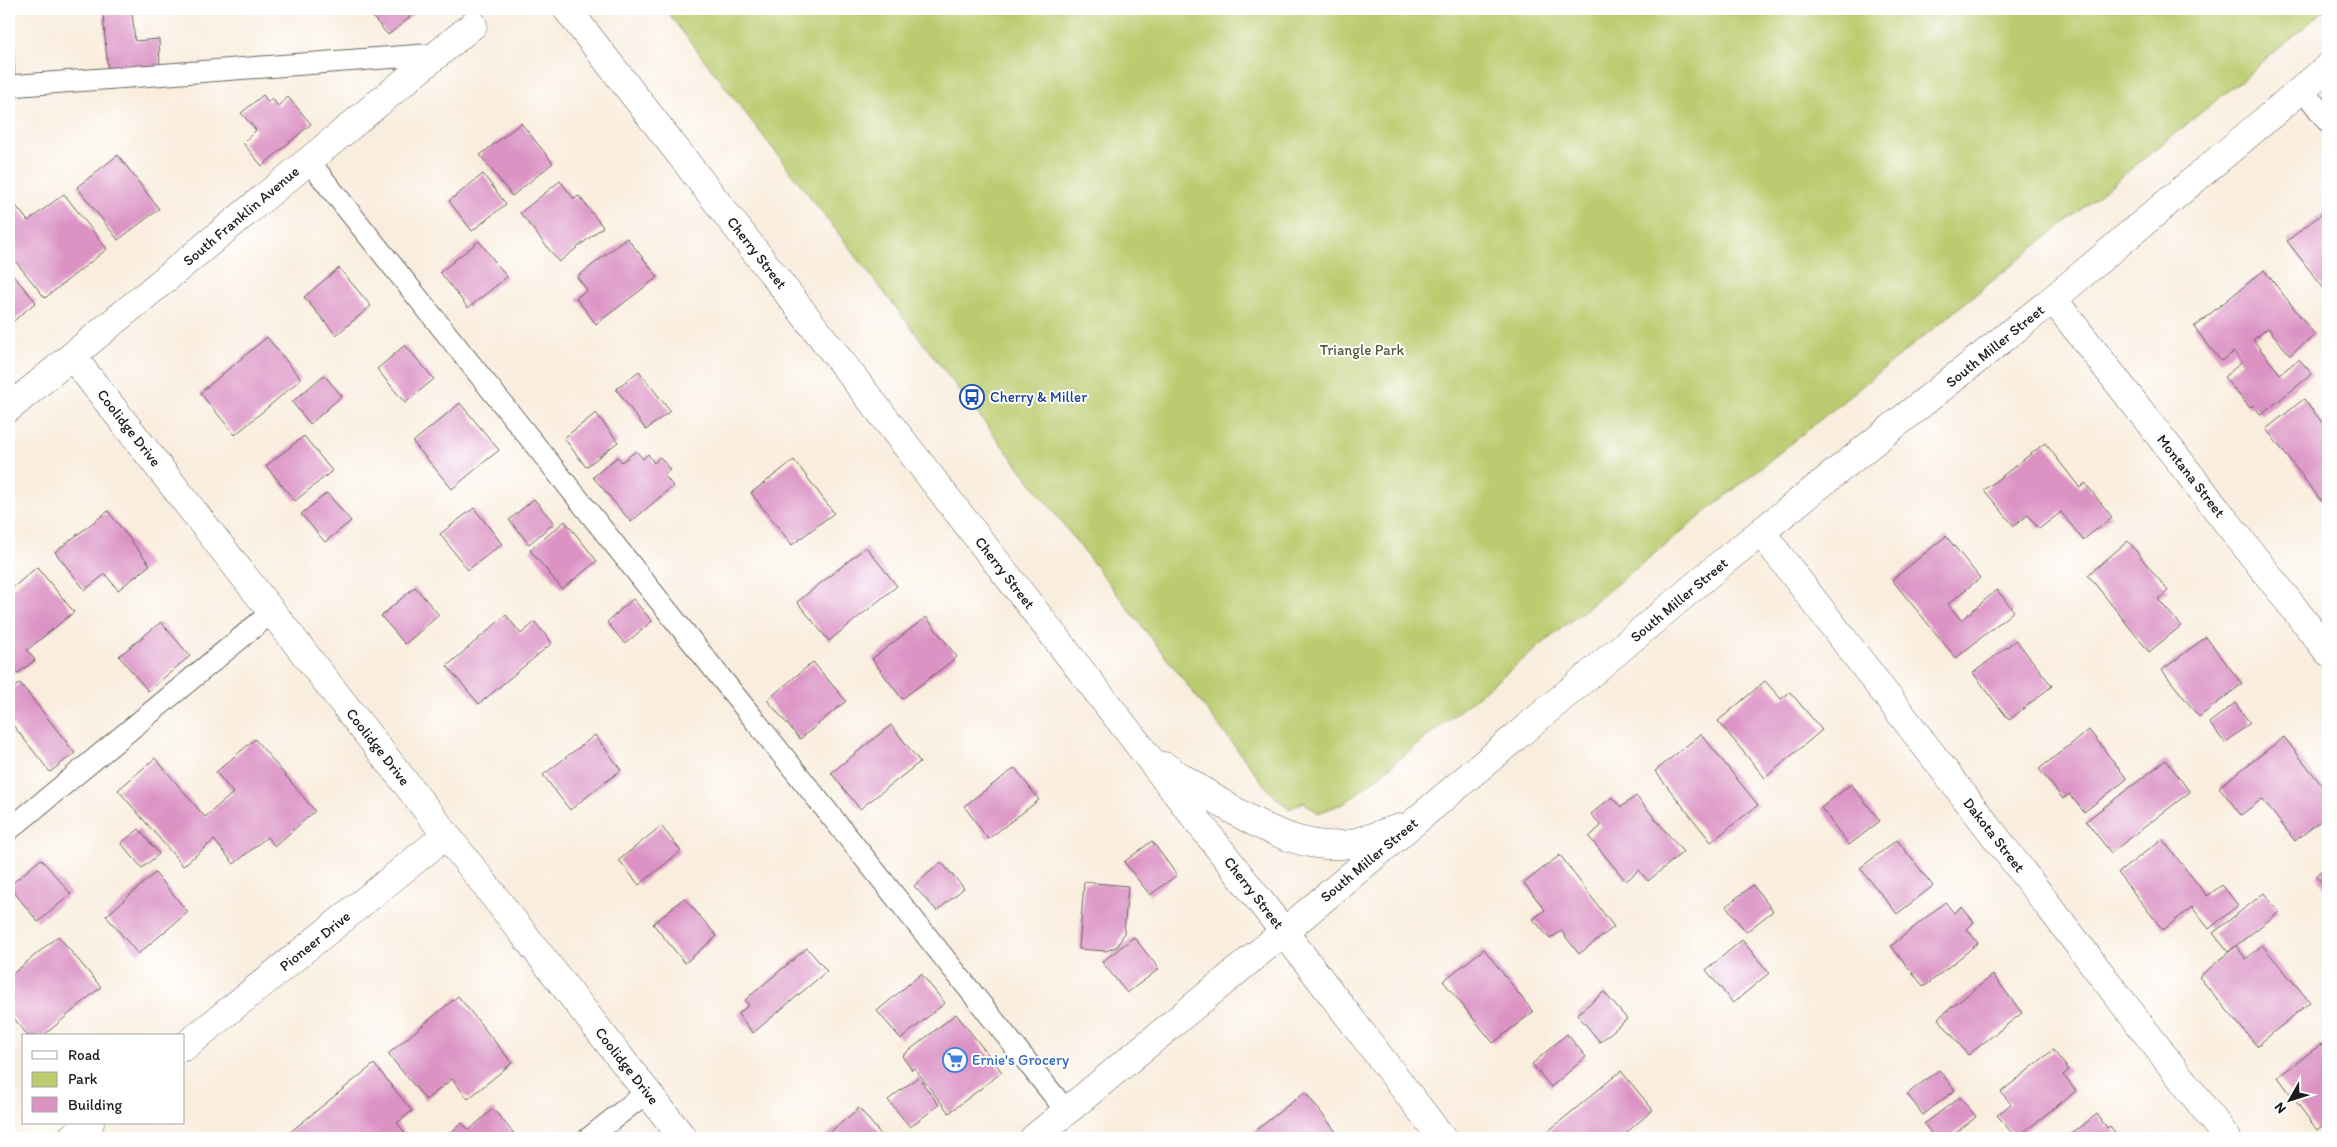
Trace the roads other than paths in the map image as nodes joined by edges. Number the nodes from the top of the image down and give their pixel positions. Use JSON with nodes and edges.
{"nodes":[{"id":1,"x":567,"y":9,"type":"edge"},
{"id":2,"x":473,"y":24,"type":"dead end"},
{"id":3,"x":437,"y":54,"type":"junction"},
{"id":4,"x":2328,"y":67,"type":"edge"},
{"id":5,"x":9,"y":86,"type":"edge"},
{"id":6,"x":2302,"y":88,"type":"junction"},
{"id":7,"x":2328,"y":122,"type":"edge"},
{"id":8,"x":308,"y":160,"type":"junction"},
{"id":9,"x":2053,"y":299,"type":"junction"},
{"id":10,"x":72,"y":356,"type":"junction"},
{"id":11,"x":9,"y":408,"type":"edge"},
{"id":12,"x":1761,"y":532,"type":"junction"},
{"id":13,"x":272,"y":612,"type":"junction"},
{"id":14,"x":2328,"y":652,"type":"edge"},
{"id":15,"x":1148,"y":756,"type":"junction"},
{"id":16,"x":1412,"y":824,"type":"junction"},
{"id":17,"x":9,"y":830,"type":"edge"},
{"id":18,"x":446,"y":835,"type":"junction"},
{"id":19,"x":1284,"y":932,"type":"junction"},
{"id":20,"x":185,"y":1046,"type":"edge"},
{"id":21,"x":647,"y":1092,"type":"junction"},
{"id":22,"x":1067,"y":1112,"type":"junction"},
{"id":23,"x":89,"y":1124,"type":"edge"},
{"id":24,"x":71,"y":1138,"type":"edge"},
{"id":25,"x":589,"y":1138,"type":"edge"},
{"id":26,"x":683,"y":1138,"type":"edge"},
{"id":27,"x":1034,"y":1138,"type":"edge"},
{"id":28,"x":1442,"y":1138,"type":"edge"},
{"id":29,"x":2227,"y":1138,"type":"edge"}],
"edges":[{"from":1,"to":15,"type":"main road","name":"Cherry Street"},
{"from":2,"to":3,"type":"main road","name":"South Franklin Avenue"},
{"from":3,"to":5,"type":"lane"},
{"from":3,"to":8,"type":"main road","name":"South Franklin Avenue"},
{"from":4,"to":6,"type":"main road","name":"South Miller Street"},
{"from":6,"to":7,"type":"lane"},
{"from":6,"to":9,"type":"main road","name":"South Miller Street"},
{"from":8,"to":10,"type":"main road","name":"South Franklin Avenue"},
{"from":8,"to":22,"type":"lane"},
{"from":9,"to":12,"type":"main road","name":"South Miller Street"},
{"from":9,"to":14,"type":"main road","name":"Montana Street"},
{"from":10,"to":11,"type":"main road","name":"South Franklin Avenue"},
{"from":10,"to":13,"type":"main road","name":"Coolidge Drive"},
{"from":12,"to":16,"type":"main road","name":"South Miller Street"},
{"from":12,"to":29,"type":"main road","name":"Dakota Street"},
{"from":13,"to":17,"type":"lane"},
{"from":13,"to":18,"type":"main road","name":"Coolidge Drive"},
{"from":15,"to":16,"type":"main road"},
{"from":15,"to":19,"type":"main road","name":"Cherry Street"},
{"from":16,"to":19,"type":"main road","name":"South Miller Street"},
{"from":18,"to":20,"type":"main road","name":"Pioneer Drive"},
{"from":18,"to":21,"type":"main road","name":"Coolidge Drive"},
{"from":19,"to":22,"type":"main road","name":"South Miller Street"},
{"from":19,"to":28,"type":"main road","name":"Cherry Street"},
{"from":21,"to":25,"type":"lane"},
{"from":21,"to":26,"type":"main road","name":"Coolidge Drive"},
{"from":22,"to":27,"type":"main road","name":"South Miller Street"},
{"from":23,"to":24,"type":"main road"}]}
